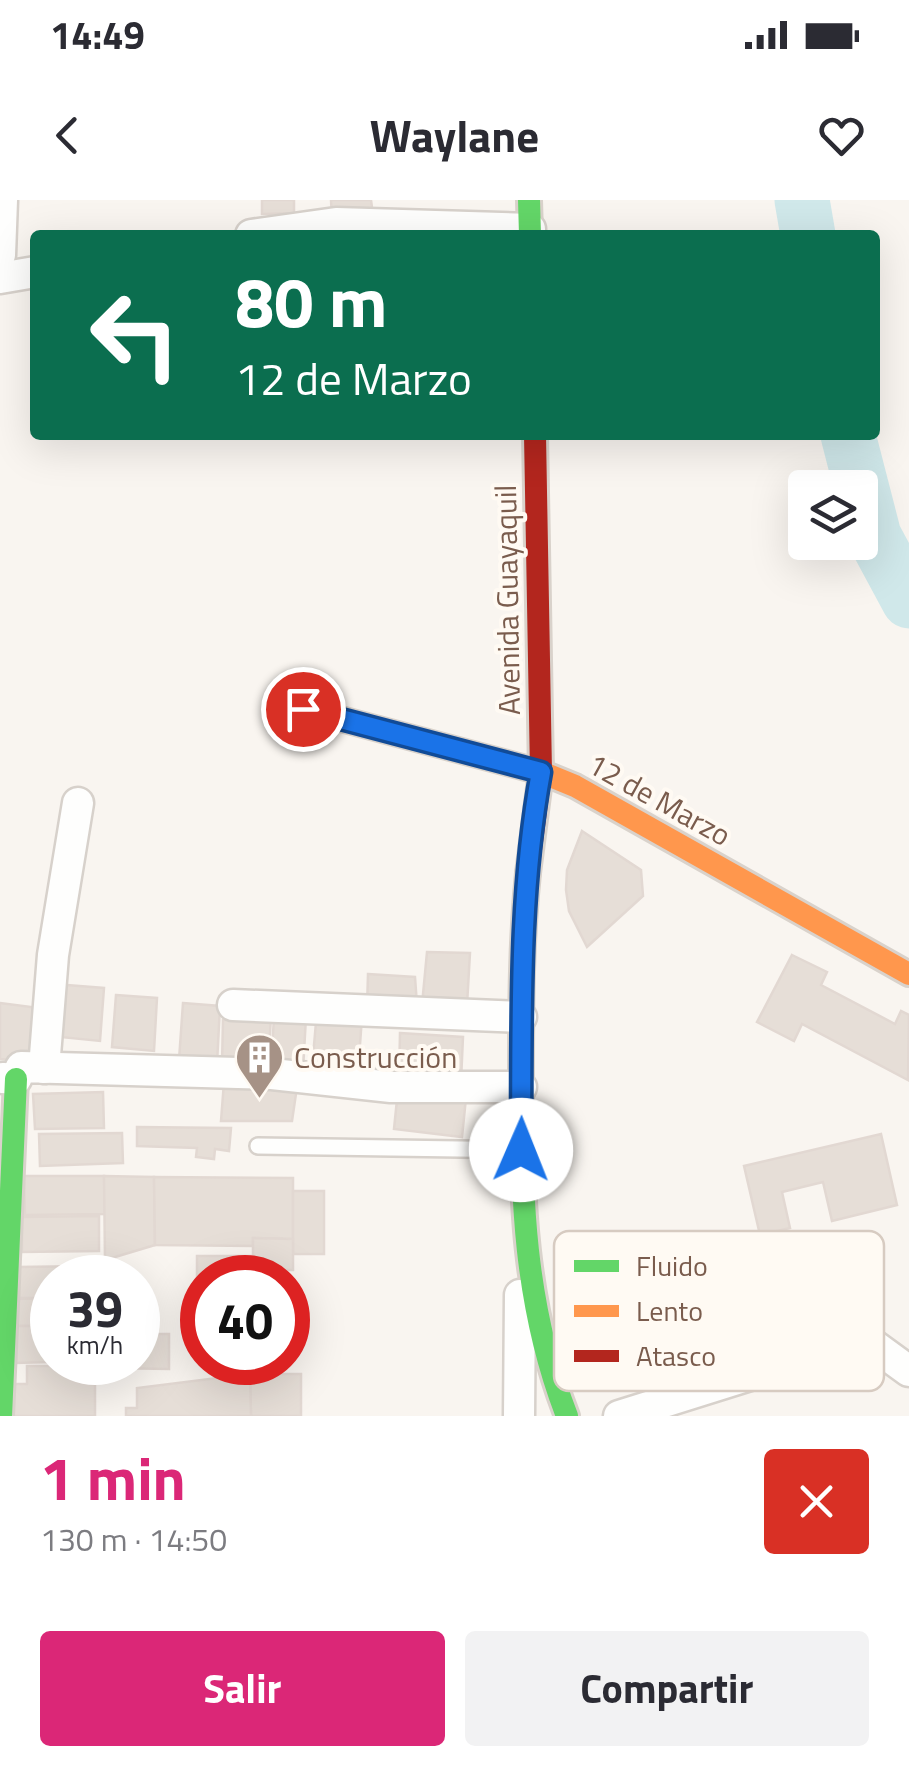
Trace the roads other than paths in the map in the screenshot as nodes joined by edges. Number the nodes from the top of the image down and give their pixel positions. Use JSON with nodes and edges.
{"nodes":[{"id":1,"x":2,"y":200,"type":"edge"},
{"id":2,"x":529,"y":221,"type":"edge"},
{"id":3,"x":286,"y":230,"type":"edge"},
{"id":4,"x":0,"y":255,"type":"edge"},
{"id":5,"x":30,"y":273,"type":"edge"},
{"id":6,"x":0,"y":278,"type":"edge"},
{"id":7,"x":535,"y":440,"type":"edge"},
{"id":8,"x":303,"y":709,"type":"dead end"},
{"id":9,"x":541,"y":772,"type":"junction"},
{"id":10,"x":78,"y":803,"type":"dead end"},
{"id":11,"x":909,"y":974,"type":"edge"},
{"id":12,"x":233,"y":1005,"type":"dead end"},
{"id":13,"x":521,"y":1017,"type":"junction"},
{"id":14,"x":20,"y":1075,"type":"edge"},
{"id":15,"x":522,"y":1087,"type":"junction"},
{"id":16,"x":258,"y":1146,"type":"dead end"},
{"id":17,"x":521,"y":1150,"type":"junction"},
{"id":18,"x":522,"y":1212,"type":"junction"},
{"id":19,"x":884,"y":1353,"type":"edge"},
{"id":20,"x":909,"y":1371,"type":"edge"},
{"id":21,"x":554,"y":1375,"type":"edge"},
{"id":22,"x":559,"y":1391,"type":"edge"},
{"id":23,"x":699,"y":1391,"type":"edge"},
{"id":24,"x":1,"y":1416,"type":"edge"},
{"id":25,"x":519,"y":1416,"type":"edge"},
{"id":26,"x":567,"y":1416,"type":"edge"},
{"id":27,"x":619,"y":1416,"type":"edge"}],
"edges":[{"from":1,"to":4,"type":"street"},
{"from":2,"to":3,"type":"street"},
{"from":5,"to":6,"type":"street"},
{"from":7,"to":9,"type":"street","name":"Avenida Guayaquil"},
{"from":8,"to":9,"type":"street","name":"12 de Marzo"},
{"from":9,"to":11,"type":"street","name":"12 de Marzo"},
{"from":9,"to":13,"type":"street","name":"Avenida Guayaquil"},
{"from":10,"to":14,"type":"street"},
{"from":12,"to":13,"type":"street"},
{"from":13,"to":15,"type":"street","name":"Avenida Guayaquil"},
{"from":14,"to":15,"type":"street"},
{"from":14,"to":24,"type":"street"},
{"from":15,"to":17,"type":"street","name":"Avenida Guayaquil"},
{"from":16,"to":17,"type":"lane"},
{"from":17,"to":18,"type":"street","name":"Avenida Guayaquil"},
{"from":18,"to":21,"type":"street","name":"Avenida Guayaquil"},
{"from":18,"to":25,"type":"street"},
{"from":19,"to":20,"type":"street"},
{"from":22,"to":26,"type":"street","name":"Avenida Guayaquil"},
{"from":23,"to":27,"type":"street"}]}
